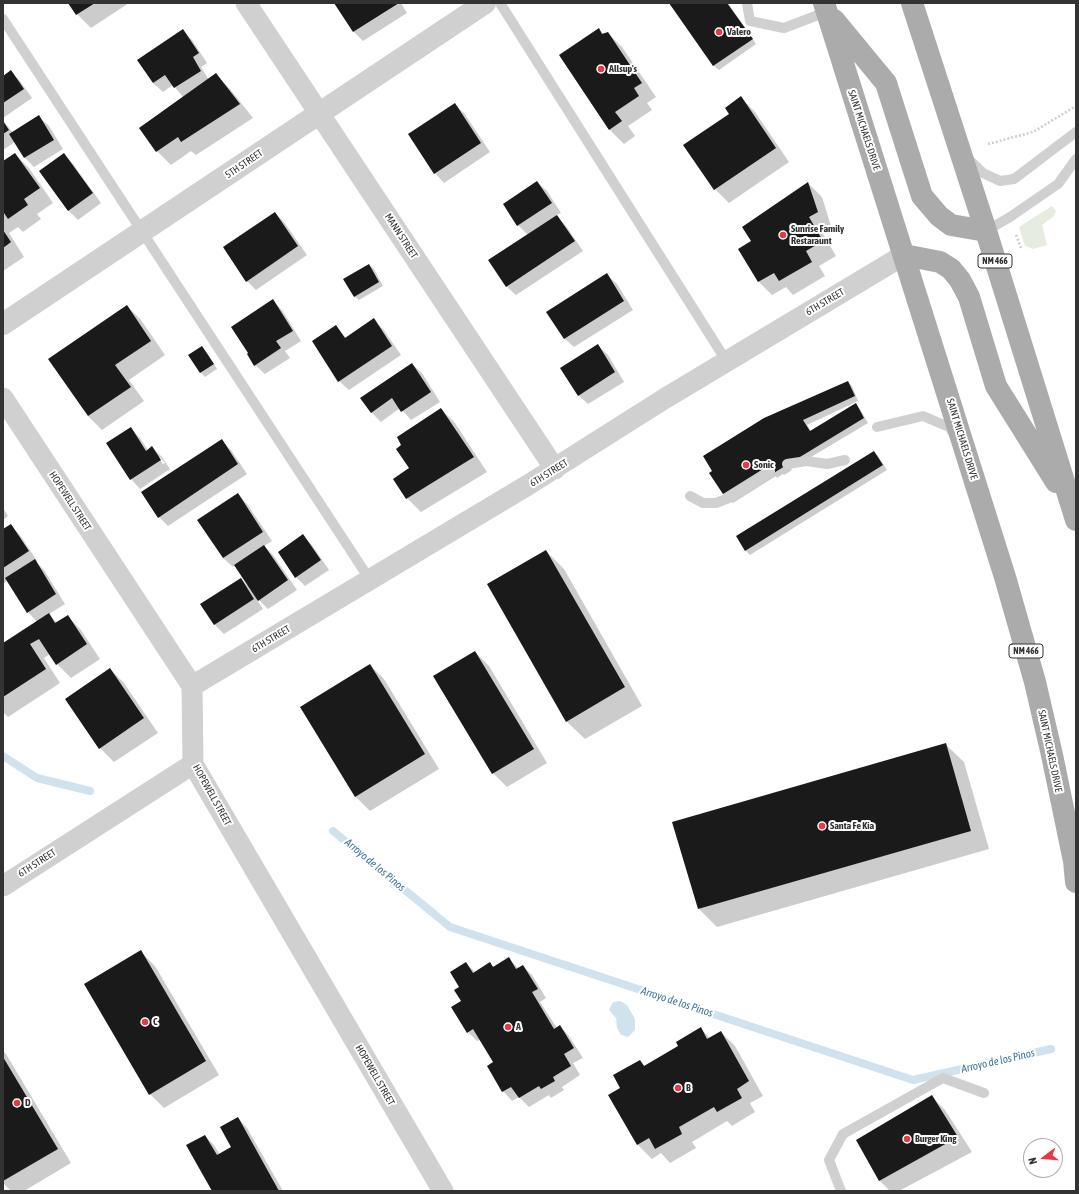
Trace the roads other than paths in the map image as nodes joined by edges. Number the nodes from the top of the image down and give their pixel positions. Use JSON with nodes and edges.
{"nodes":[{"id":1,"x":246,"y":3,"type":"edge"},
{"id":2,"x":485,"y":3,"type":"edge"},
{"id":3,"x":500,"y":3,"type":"edge"},
{"id":4,"x":747,"y":3,"type":"edge"},
{"id":5,"x":912,"y":3,"type":"edge"},
{"id":6,"x":825,"y":7,"type":"edge"},
{"id":7,"x":3,"y":19,"type":"edge"},
{"id":8,"x":320,"y":114,"type":"junction"},
{"id":9,"x":1076,"y":132,"type":"edge"},
{"id":10,"x":960,"y":152,"type":"junction"},
{"id":11,"x":1076,"y":159,"type":"edge"},
{"id":12,"x":142,"y":232,"type":"junction"},
{"id":13,"x":986,"y":232,"type":"junction"},
{"id":14,"x":904,"y":255,"type":"junction"},
{"id":15,"x":3,"y":324,"type":"edge"},
{"id":16,"x":727,"y":362,"type":"junction"},
{"id":17,"x":3,"y":398,"type":"edge"},
{"id":18,"x":877,"y":427,"type":"dead end"},
{"id":19,"x":963,"y":445,"type":"junction"},
{"id":20,"x":845,"y":460,"type":"dead end"},
{"id":21,"x":787,"y":464,"type":"dead end"},
{"id":22,"x":555,"y":469,"type":"junction"},
{"id":23,"x":770,"y":471,"type":"dead end"},
{"id":24,"x":690,"y":496,"type":"dead end"},
{"id":25,"x":1074,"y":513,"type":"edge"},
{"id":26,"x":370,"y":580,"type":"junction"},
{"id":27,"x":192,"y":686,"type":"junction"},
{"id":28,"x":193,"y":764,"type":"junction"},
{"id":29,"x":1075,"y":866,"type":"edge"},
{"id":30,"x":3,"y":886,"type":"edge"},
{"id":31,"x":984,"y":1094,"type":"dead end"},
{"id":32,"x":443,"y":1191,"type":"edge"},
{"id":33,"x":841,"y":1191,"type":"edge"}],
"edges":[{"from":1,"to":8,"type":"street","name":"MANN STREET"},
{"from":2,"to":8,"type":"street","name":"5TH STREET"},
{"from":3,"to":16,"type":"lane"},
{"from":4,"to":6,"type":"lane"},
{"from":5,"to":10,"type":"main road","number":"NM 466"},
{"from":6,"to":13,"type":"main road"},
{"from":6,"to":14,"type":"main road","name":"SAINT MICHAELS DRIVE","number":"NM 466"},
{"from":7,"to":12,"type":"lane"},
{"from":8,"to":12,"type":"street","name":"5TH STREET"},
{"from":8,"to":22,"type":"street","name":"MANN STREET"},
{"from":9,"to":10,"type":"lane"},
{"from":10,"to":13,"type":"main road","number":"NM 466"},
{"from":11,"to":13,"type":"lane"},
{"from":12,"to":15,"type":"street","name":"5TH STREET"},
{"from":12,"to":26,"type":"lane"},
{"from":13,"to":25,"type":"main road","number":"NM 466"},
{"from":14,"to":16,"type":"street","name":"6TH STREET"},
{"from":14,"to":19,"type":"main road","name":"SAINT MICHAELS DRIVE","number":"NM 466"},
{"from":14,"to":25,"type":"main road"},
{"from":16,"to":22,"type":"street","name":"6TH STREET"},
{"from":17,"to":27,"type":"street","name":"HOPEWELL STREET"},
{"from":18,"to":19,"type":"lane"},
{"from":19,"to":29,"type":"main road","name":"SAINT MICHAELS DRIVE","number":"NM 466"},
{"from":20,"to":21,"type":"lane"},
{"from":22,"to":26,"type":"street","name":"6TH STREET"},
{"from":23,"to":24,"type":"lane"},
{"from":26,"to":27,"type":"street","name":"6TH STREET"},
{"from":27,"to":28,"type":"street","name":"HOPEWELL STREET"},
{"from":28,"to":30,"type":"street","name":"6TH STREET"},
{"from":28,"to":32,"type":"street","name":"HOPEWELL STREET"},
{"from":31,"to":33,"type":"lane"}]}
